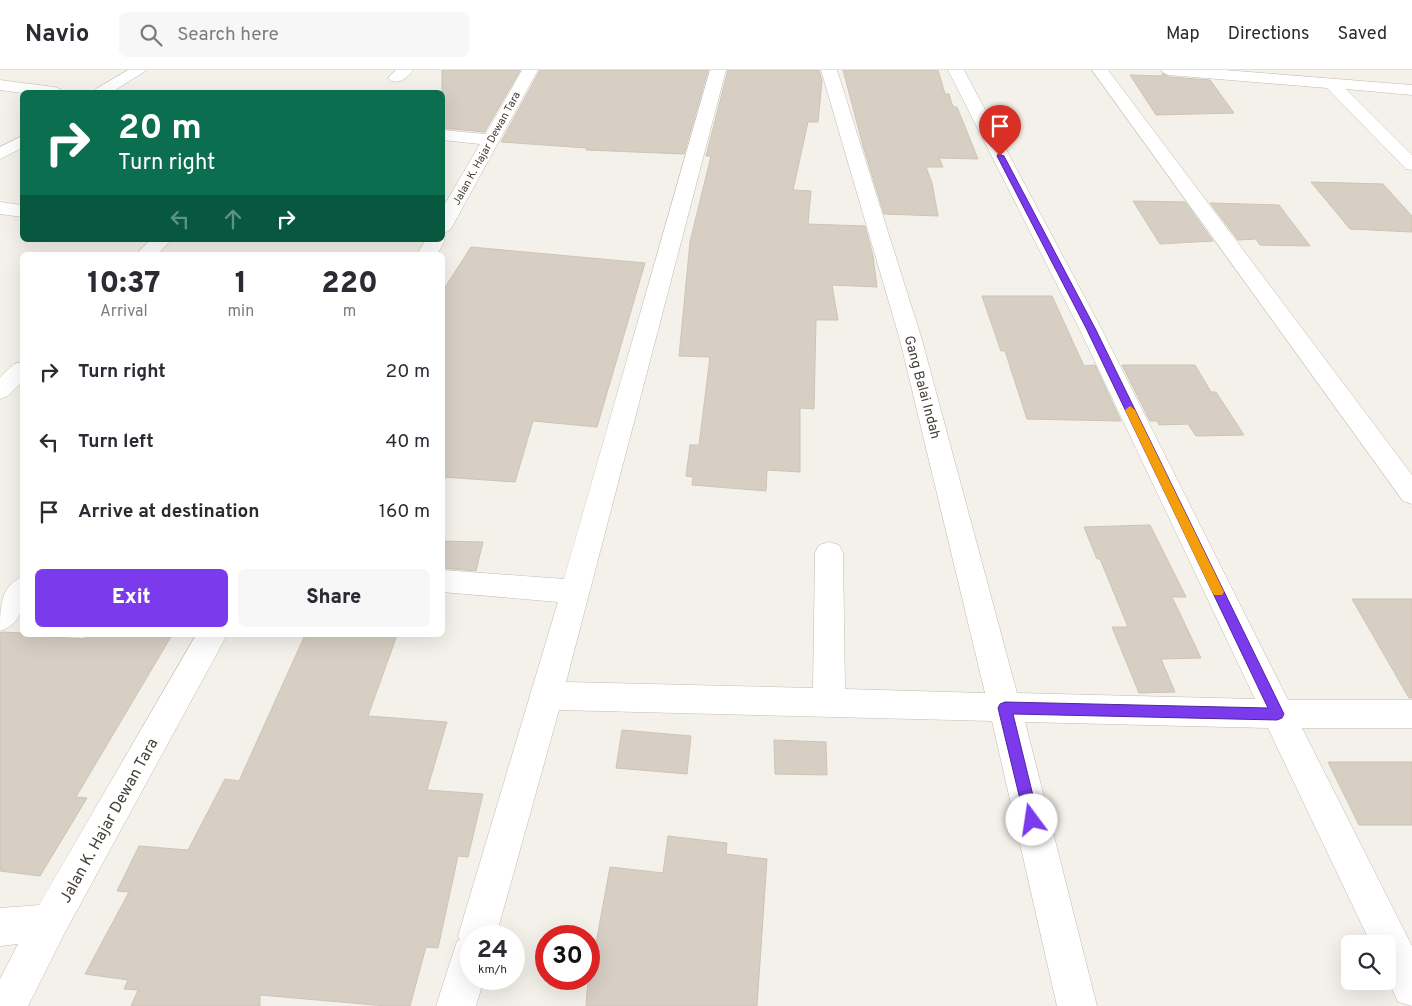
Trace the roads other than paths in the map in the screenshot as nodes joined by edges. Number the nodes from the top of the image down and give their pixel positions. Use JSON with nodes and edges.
{"nodes":[{"id":1,"x":139,"y":70,"type":"edge"},
{"id":2,"x":530,"y":70,"type":"edge"},
{"id":3,"x":718,"y":70,"type":"edge"},
{"id":4,"x":829,"y":70,"type":"edge"},
{"id":5,"x":956,"y":70,"type":"edge"},
{"id":6,"x":1100,"y":70,"type":"edge"},
{"id":7,"x":1169,"y":70,"type":"edge"},
{"id":8,"x":1365,"y":70,"type":"edge"},
{"id":9,"x":1242,"y":73,"type":"edge"},
{"id":10,"x":1397,"y":76,"type":"dead end"},
{"id":11,"x":1331,"y":83,"type":"junction"},
{"id":12,"x":0,"y":86,"type":"edge"},
{"id":13,"x":1384,"y":87,"type":"junction"},
{"id":14,"x":1410,"y":89,"type":"edge"},
{"id":15,"x":36,"y":90,"type":"edge"},
{"id":16,"x":105,"y":90,"type":"edge"},
{"id":17,"x":445,"y":135,"type":"edge"},
{"id":18,"x":492,"y":140,"type":"junction"},
{"id":19,"x":20,"y":142,"type":"edge"},
{"id":20,"x":0,"y":154,"type":"edge"},
{"id":21,"x":1412,"y":165,"type":"edge"},
{"id":22,"x":0,"y":208,"type":"edge"},
{"id":23,"x":20,"y":211,"type":"edge"},
{"id":24,"x":445,"y":222,"type":"edge"},
{"id":25,"x":159,"y":242,"type":"edge"},
{"id":26,"x":148,"y":252,"type":"edge"},
{"id":27,"x":20,"y":370,"type":"edge"},
{"id":28,"x":0,"y":391,"type":"edge"},
{"id":29,"x":1412,"y":494,"type":"edge"},
{"id":30,"x":829,"y":553,"type":"dead end"},
{"id":31,"x":445,"y":581,"type":"edge"},
{"id":32,"x":20,"y":592,"type":"edge"},
{"id":33,"x":575,"y":592,"type":"junction"},
{"id":34,"x":0,"y":619,"type":"edge"},
{"id":35,"x":211,"y":637,"type":"edge"},
{"id":36,"x":546,"y":696,"type":"junction"},
{"id":37,"x":830,"y":703,"type":"junction"},
{"id":38,"x":1005,"y":708,"type":"junction"},
{"id":39,"x":1277,"y":714,"type":"junction"},
{"id":40,"x":1412,"y":714,"type":"edge"},
{"id":41,"x":50,"y":922,"type":"junction"},
{"id":42,"x":480,"y":925,"type":"edge"},
{"id":43,"x":0,"y":927,"type":"edge"},
{"id":44,"x":1412,"y":988,"type":"edge"},
{"id":45,"x":461,"y":990,"type":"edge"},
{"id":46,"x":7,"y":1006,"type":"edge"},
{"id":47,"x":456,"y":1006,"type":"edge"},
{"id":48,"x":1077,"y":1006,"type":"edge"}],
"edges":[{"from":1,"to":16,"type":"street"},
{"from":2,"to":18,"type":"street","name":"Jalan K. Hajar Dewan Tara"},
{"from":3,"to":33,"type":"street"},
{"from":4,"to":38,"type":"street","name":"Gang Balai Indah"},
{"from":5,"to":39,"type":"street"},
{"from":6,"to":29,"type":"street"},
{"from":7,"to":9,"type":"street"},
{"from":8,"to":13,"type":"street"},
{"from":9,"to":11,"type":"street"},
{"from":10,"to":14,"type":"street"},
{"from":11,"to":13,"type":"street"},
{"from":11,"to":21,"type":"street"},
{"from":12,"to":15,"type":"street"},
{"from":13,"to":14,"type":"street"},
{"from":17,"to":18,"type":"street"},
{"from":18,"to":24,"type":"street","name":"Jalan K. Hajar Dewan Tara"},
{"from":19,"to":20,"type":"street"},
{"from":22,"to":23,"type":"street"},
{"from":25,"to":26,"type":"street"},
{"from":27,"to":28,"type":"street"},
{"from":30,"to":37,"type":"street"},
{"from":31,"to":33,"type":"street"},
{"from":32,"to":34,"type":"street"},
{"from":33,"to":36,"type":"street"},
{"from":35,"to":41,"type":"street","name":"Jalan K. Hajar Dewan Tara"},
{"from":36,"to":37,"type":"street"},
{"from":36,"to":42,"type":"street"},
{"from":37,"to":38,"type":"street"},
{"from":38,"to":39,"type":"street"},
{"from":38,"to":48,"type":"street","name":"Gang Balai Indah"},
{"from":39,"to":40,"type":"street"},
{"from":39,"to":44,"type":"street"},
{"from":41,"to":43,"type":"street"},
{"from":41,"to":46,"type":"street","name":"Jalan K. Hajar Dewan Tara"},
{"from":45,"to":47,"type":"street"}]}
